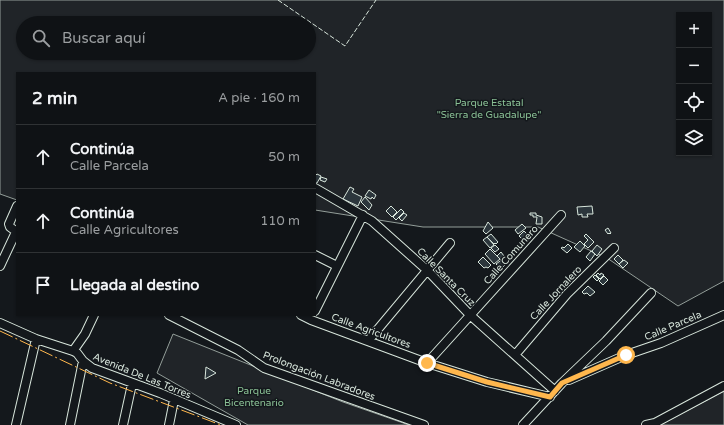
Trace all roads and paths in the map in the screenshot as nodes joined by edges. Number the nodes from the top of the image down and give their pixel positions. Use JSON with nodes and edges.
{"nodes":[{"id":1,"x":316,"y":189,"type":"edge"},
{"id":2,"x":16,"y":208,"type":"edge"},
{"id":3,"x":363,"y":215,"type":"junction"},
{"id":4,"x":561,"y":215,"type":"dead end"},
{"id":5,"x":16,"y":231,"type":"edge"},
{"id":6,"x":16,"y":233,"type":"edge"},
{"id":7,"x":450,"y":244,"type":"dead end"},
{"id":8,"x":614,"y":248,"type":"dead end"},
{"id":9,"x":3,"y":252,"type":"edge"},
{"id":10,"x":316,"y":256,"type":"edge"},
{"id":11,"x":0,"y":266,"type":"edge"},
{"id":12,"x":337,"y":266,"type":"junction"},
{"id":13,"x":428,"y":271,"type":"junction"},
{"id":14,"x":651,"y":293,"type":"dead end"},
{"id":15,"x":316,"y":309,"type":"edge"},
{"id":16,"x":470,"y":315,"type":"junction"},
{"id":17,"x":724,"y":315,"type":"edge"},
{"id":18,"x":94,"y":316,"type":"edge"},
{"id":19,"x":171,"y":316,"type":"edge"},
{"id":20,"x":312,"y":317,"type":"edge"},
{"id":21,"x":0,"y":323,"type":"edge"},
{"id":22,"x":36,"y":339,"type":"junction"},
{"id":23,"x":368,"y":341,"type":"junction"},
{"id":24,"x":73,"y":351,"type":"junction"},
{"id":25,"x":515,"y":355,"type":"junction"},
{"id":26,"x":83,"y":361,"type":"junction"},
{"id":27,"x":427,"y":363,"type":"junction"},
{"id":28,"x":562,"y":383,"type":"junction"},
{"id":29,"x":132,"y":384,"type":"junction"},
{"id":30,"x":724,"y":386,"type":"edge"},
{"id":31,"x":552,"y":394,"type":"junction"},
{"id":32,"x":174,"y":400,"type":"junction"},
{"id":33,"x":16,"y":425,"type":"edge"},
{"id":34,"x":70,"y":425,"type":"edge"},
{"id":35,"x":123,"y":425,"type":"edge"},
{"id":36,"x":169,"y":425,"type":"edge"},
{"id":37,"x":236,"y":425,"type":"edge"},
{"id":38,"x":424,"y":425,"type":"edge"},
{"id":39,"x":523,"y":425,"type":"edge"},
{"id":40,"x":646,"y":425,"type":"edge"}],
"edges":[{"from":1,"to":3,"type":"street","name":"Calle Santa Cruz"},
{"from":2,"to":5,"type":"street"},
{"from":3,"to":12,"type":"street"},
{"from":3,"to":13,"type":"street","name":"Calle Santa Cruz"},
{"from":4,"to":16,"type":"street","name":"Calle Comunero"},
{"from":6,"to":9,"type":"street"},
{"from":7,"to":13,"type":"street"},
{"from":8,"to":25,"type":"street","name":"Calle Jornalero"},
{"from":9,"to":11,"type":"street"},
{"from":10,"to":12,"type":"street"},
{"from":12,"to":15,"type":"street"},
{"from":13,"to":16,"type":"street","name":"Calle Santa Cruz"},
{"from":13,"to":23,"type":"street"},
{"from":14,"to":28,"type":"street"},
{"from":16,"to":25,"type":"street","name":"Calle Santa Cruz"},
{"from":16,"to":27,"type":"street","name":"Calle Comunero"},
{"from":17,"to":28,"type":"street","name":"Calle Parcela"},
{"from":18,"to":24,"type":"street"},
{"from":19,"to":38,"type":"street","name":"Prolongación Labradores"},
{"from":20,"to":23,"type":"street","name":"Calle Agricultores"},
{"from":21,"to":22,"type":"street","name":"Avenida De Las Torres"},
{"from":22,"to":24,"type":"street","name":"Avenida De Las Torres"},
{"from":22,"to":33,"type":"street"},
{"from":23,"to":27,"type":"street","name":"Calle Agricultores"},
{"from":24,"to":26,"type":"street","name":"Avenida De Las Torres"},
{"from":25,"to":31,"type":"street","name":"Calle Santa Cruz"},
{"from":26,"to":29,"type":"street","name":"Avenida De Las Torres"},
{"from":26,"to":34,"type":"street"},
{"from":27,"to":31,"type":"street","name":"Calle Agricultores"},
{"from":28,"to":31,"type":"street"},
{"from":29,"to":32,"type":"street","name":"Avenida De Las Torres"},
{"from":29,"to":35,"type":"street"},
{"from":30,"to":40,"type":"street"},
{"from":31,"to":39,"type":"street"},
{"from":32,"to":36,"type":"street"},
{"from":32,"to":37,"type":"street","name":"Avenida De Las Torres"}]}
